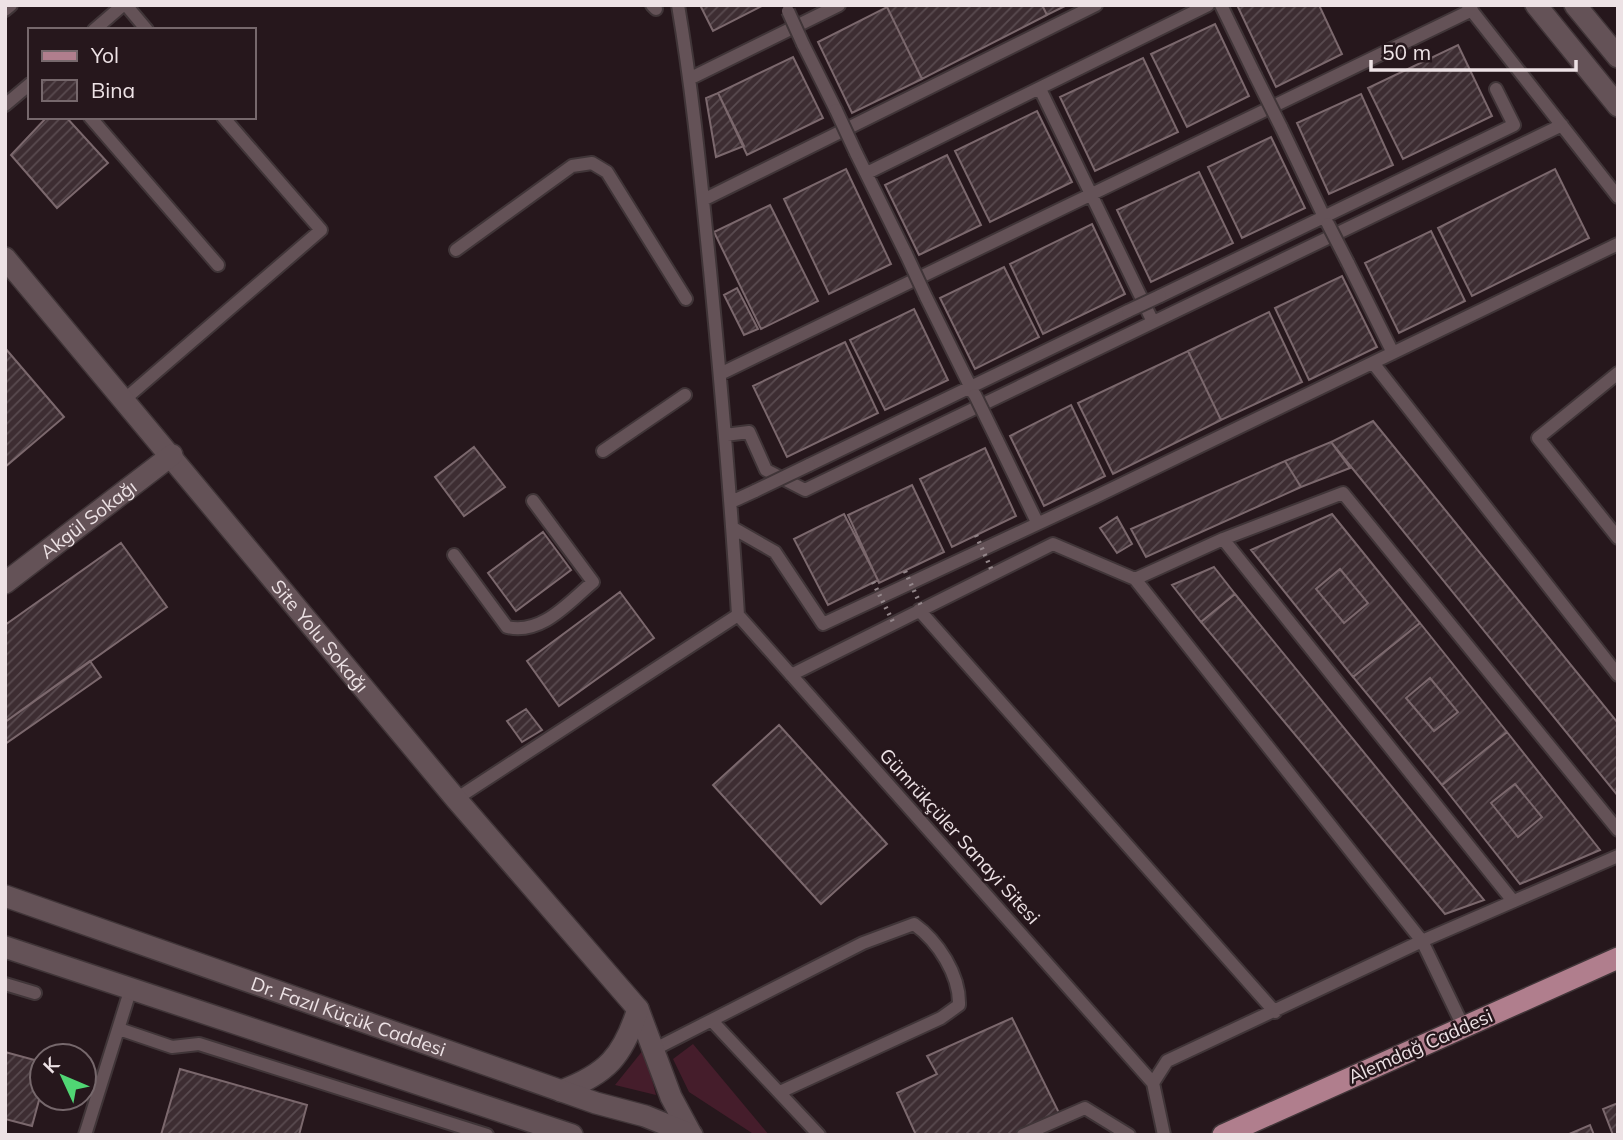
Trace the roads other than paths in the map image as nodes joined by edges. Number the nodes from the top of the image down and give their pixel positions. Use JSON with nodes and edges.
{"nodes":[{"id":1,"x":11,"y":5,"type":"edge"},
{"id":2,"x":124,"y":5,"type":"edge"},
{"id":3,"x":678,"y":5,"type":"edge"},
{"id":4,"x":839,"y":5,"type":"edge"},
{"id":5,"x":1096,"y":5,"type":"edge"},
{"id":6,"x":1208,"y":5,"type":"edge"},
{"id":7,"x":1221,"y":5,"type":"edge"},
{"id":8,"x":1536,"y":5,"type":"edge"},
{"id":9,"x":1575,"y":5,"type":"edge"},
{"id":10,"x":786,"y":8,"type":"edge"},
{"id":11,"x":1470,"y":8,"type":"edge"},
{"id":12,"x":5,"y":10,"type":"edge"},
{"id":13,"x":96,"y":28,"type":"edge"},
{"id":14,"x":145,"y":28,"type":"edge"},
{"id":15,"x":1618,"y":57,"type":"edge"},
{"id":16,"x":691,"y":78,"type":"junction"},
{"id":17,"x":28,"y":86,"type":"edge"},
{"id":18,"x":1040,"y":89,"type":"junction"},
{"id":19,"x":1496,"y":89,"type":"dead end"},
{"id":20,"x":5,"y":105,"type":"edge"},
{"id":21,"x":1618,"y":106,"type":"edge"},
{"id":22,"x":92,"y":119,"type":"edge"},
{"id":23,"x":225,"y":119,"type":"edge"},
{"id":24,"x":1562,"y":125,"type":"junction"},
{"id":25,"x":867,"y":173,"type":"junction"},
{"id":26,"x":1091,"y":195,"type":"junction"},
{"id":27,"x":1618,"y":197,"type":"edge"},
{"id":28,"x":703,"y":200,"type":"junction"},
{"id":29,"x":1326,"y":220,"type":"junction"},
{"id":30,"x":1618,"y":244,"type":"edge"},
{"id":31,"x":456,"y":250,"type":"dead end"},
{"id":32,"x":5,"y":258,"type":"edge"},
{"id":33,"x":218,"y":265,"type":"dead end"},
{"id":34,"x":687,"y":299,"type":"dead end"},
{"id":35,"x":1153,"y":322,"type":"junction"},
{"id":36,"x":1393,"y":353,"type":"junction"},
{"id":37,"x":1373,"y":363,"type":"junction"},
{"id":38,"x":1618,"y":373,"type":"edge"},
{"id":39,"x":720,"y":374,"type":"junction"},
{"id":40,"x":973,"y":391,"type":"junction"},
{"id":41,"x":685,"y":395,"type":"dead end"},
{"id":42,"x":125,"y":399,"type":"junction"},
{"id":43,"x":725,"y":435,"type":"junction"},
{"id":44,"x":603,"y":451,"type":"dead end"},
{"id":45,"x":172,"y":455,"type":"junction"},
{"id":46,"x":533,"y":501,"type":"dead end"},
{"id":47,"x":731,"y":502,"type":"junction"},
{"id":48,"x":1037,"y":523,"type":"junction"},
{"id":49,"x":733,"y":528,"type":"junction"},
{"id":50,"x":1618,"y":538,"type":"edge"},
{"id":51,"x":1223,"y":539,"type":"junction"},
{"id":52,"x":454,"y":555,"type":"dead end"},
{"id":53,"x":1135,"y":579,"type":"junction"},
{"id":54,"x":5,"y":583,"type":"edge"},
{"id":55,"x":920,"y":609,"type":"junction"},
{"id":56,"x":738,"y":615,"type":"junction"},
{"id":57,"x":1618,"y":675,"type":"edge"},
{"id":58,"x":792,"y":676,"type":"junction"},
{"id":59,"x":456,"y":799,"type":"junction"},
{"id":60,"x":1618,"y":830,"type":"edge"},
{"id":61,"x":1618,"y":856,"type":"edge"},
{"id":62,"x":5,"y":896,"type":"edge"},
{"id":63,"x":1513,"y":901,"type":"junction"},
{"id":64,"x":1422,"y":941,"type":"junction"},
{"id":65,"x":5,"y":947,"type":"edge"},
{"id":66,"x":1618,"y":958,"type":"edge"},
{"id":67,"x":5,"y":984,"type":"edge"},
{"id":68,"x":131,"y":988,"type":"junction"},
{"id":69,"x":35,"y":993,"type":"dead end"},
{"id":70,"x":638,"y":1009,"type":"junction"},
{"id":71,"x":1275,"y":1012,"type":"junction"},
{"id":72,"x":713,"y":1022,"type":"junction"},
{"id":73,"x":1463,"y":1026,"type":"junction"},
{"id":74,"x":118,"y":1030,"type":"junction"},
{"id":75,"x":653,"y":1050,"type":"junction"},
{"id":76,"x":1153,"y":1083,"type":"junction"},
{"id":77,"x":561,"y":1091,"type":"junction"},
{"id":78,"x":780,"y":1092,"type":"junction"},
{"id":79,"x":85,"y":1135,"type":"edge"},
{"id":80,"x":487,"y":1135,"type":"edge"},
{"id":81,"x":572,"y":1135,"type":"edge"},
{"id":82,"x":692,"y":1135,"type":"edge"},
{"id":83,"x":819,"y":1135,"type":"edge"},
{"id":84,"x":1023,"y":1135,"type":"edge"},
{"id":85,"x":1129,"y":1135,"type":"edge"},
{"id":86,"x":1164,"y":1135,"type":"edge"},
{"id":87,"x":1223,"y":1135,"type":"edge"}],
"edges":[{"from":1,"to":12,"type":"lane"},
{"from":2,"to":13,"type":"lane"},
{"from":2,"to":14,"type":"lane"},
{"from":3,"to":16,"type":"lane"},
{"from":4,"to":16,"type":"lane"},
{"from":5,"to":28,"type":"lane"},
{"from":6,"to":18,"type":"lane"},
{"from":7,"to":29,"type":"lane","bridge":true},
{"from":8,"to":21,"type":"street"},
{"from":9,"to":15,"type":"street"},
{"from":10,"to":25,"type":"lane","bridge":true},
{"from":11,"to":24,"type":"lane"},
{"from":11,"to":26,"type":"lane"},
{"from":16,"to":28,"type":"lane"},
{"from":17,"to":20,"type":"lane"},
{"from":18,"to":25,"type":"lane"},
{"from":18,"to":26,"type":"lane"},
{"from":19,"to":29,"type":"lane"},
{"from":22,"to":33,"type":"lane"},
{"from":23,"to":42,"type":"lane"},
{"from":24,"to":27,"type":"lane"},
{"from":24,"to":35,"type":"lane"},
{"from":25,"to":40,"type":"lane","bridge":true},
{"from":26,"to":35,"type":"lane"},
{"from":26,"to":39,"type":"lane"},
{"from":28,"to":39,"type":"lane"},
{"from":29,"to":36,"type":"lane","bridge":true},
{"from":29,"to":40,"type":"lane","bridge":true},
{"from":30,"to":36,"type":"lane"},
{"from":31,"to":34,"type":"lane"},
{"from":32,"to":42,"type":"street","name":"Site Yolu Sokağı"},
{"from":35,"to":43,"type":"lane"},
{"from":36,"to":37,"type":"lane"},
{"from":37,"to":48,"type":"lane"},
{"from":37,"to":57,"type":"lane"},
{"from":38,"to":50,"type":"lane"},
{"from":39,"to":43,"type":"lane"},
{"from":40,"to":47,"type":"lane","bridge":true},
{"from":40,"to":48,"type":"lane","bridge":true},
{"from":41,"to":44,"type":"lane"},
{"from":42,"to":45,"type":"street","name":"Site Yolu Sokağı"},
{"from":43,"to":47,"type":"lane"},
{"from":45,"to":54,"type":"street","name":"Akgül Sokağı"},
{"from":45,"to":59,"type":"street","name":"Site Yolu Sokağı"},
{"from":46,"to":52,"type":"lane"},
{"from":47,"to":49,"type":"lane"},
{"from":48,"to":49,"type":"lane"},
{"from":49,"to":56,"type":"lane"},
{"from":51,"to":53,"type":"lane"},
{"from":51,"to":60,"type":"lane"},
{"from":51,"to":63,"type":"lane"},
{"from":53,"to":55,"type":"lane"},
{"from":53,"to":64,"type":"lane"},
{"from":55,"to":58,"type":"lane"},
{"from":55,"to":71,"type":"lane"},
{"from":56,"to":58,"type":"lane","name":"Gümrükçüler Sanayi Sitesi"},
{"from":56,"to":59,"type":"lane"},
{"from":58,"to":76,"type":"lane","name":"Gümrükçüler Sanayi Sitesi"},
{"from":59,"to":70,"type":"street","name":"Site Yolu Sokağı"},
{"from":61,"to":63,"type":"lane"},
{"from":62,"to":77,"type":"street","name":"Dr. Fazıl Küçük Caddesi"},
{"from":63,"to":64,"type":"lane"},
{"from":64,"to":71,"type":"lane"},
{"from":64,"to":73,"type":"lane"},
{"from":65,"to":68,"type":"street","name":"Dr. Fazıl Küçük Caddesi"},
{"from":66,"to":73,"type":"main road","name":"Alemdağ Caddesi"},
{"from":67,"to":69,"type":"lane"},
{"from":68,"to":74,"type":"lane"},
{"from":68,"to":81,"type":"street","name":"Dr. Fazıl Küçük Caddesi"},
{"from":70,"to":75,"type":"street"},
{"from":70,"to":77,"type":"street"},
{"from":71,"to":76,"type":"lane"},
{"from":72,"to":75,"type":"lane"},
{"from":72,"to":78,"type":"lane"},
{"from":72,"to":78,"type":"lane"},
{"from":73,"to":87,"type":"main road","name":"Alemdağ Caddesi"},
{"from":74,"to":79,"type":"lane"},
{"from":74,"to":80,"type":"lane"},
{"from":75,"to":82,"type":"street"},
{"from":76,"to":86,"type":"lane"},
{"from":77,"to":82,"type":"street","name":"Dr. Fazıl Küçük Caddesi"},
{"from":78,"to":83,"type":"lane"},
{"from":84,"to":85,"type":"lane"}]}
